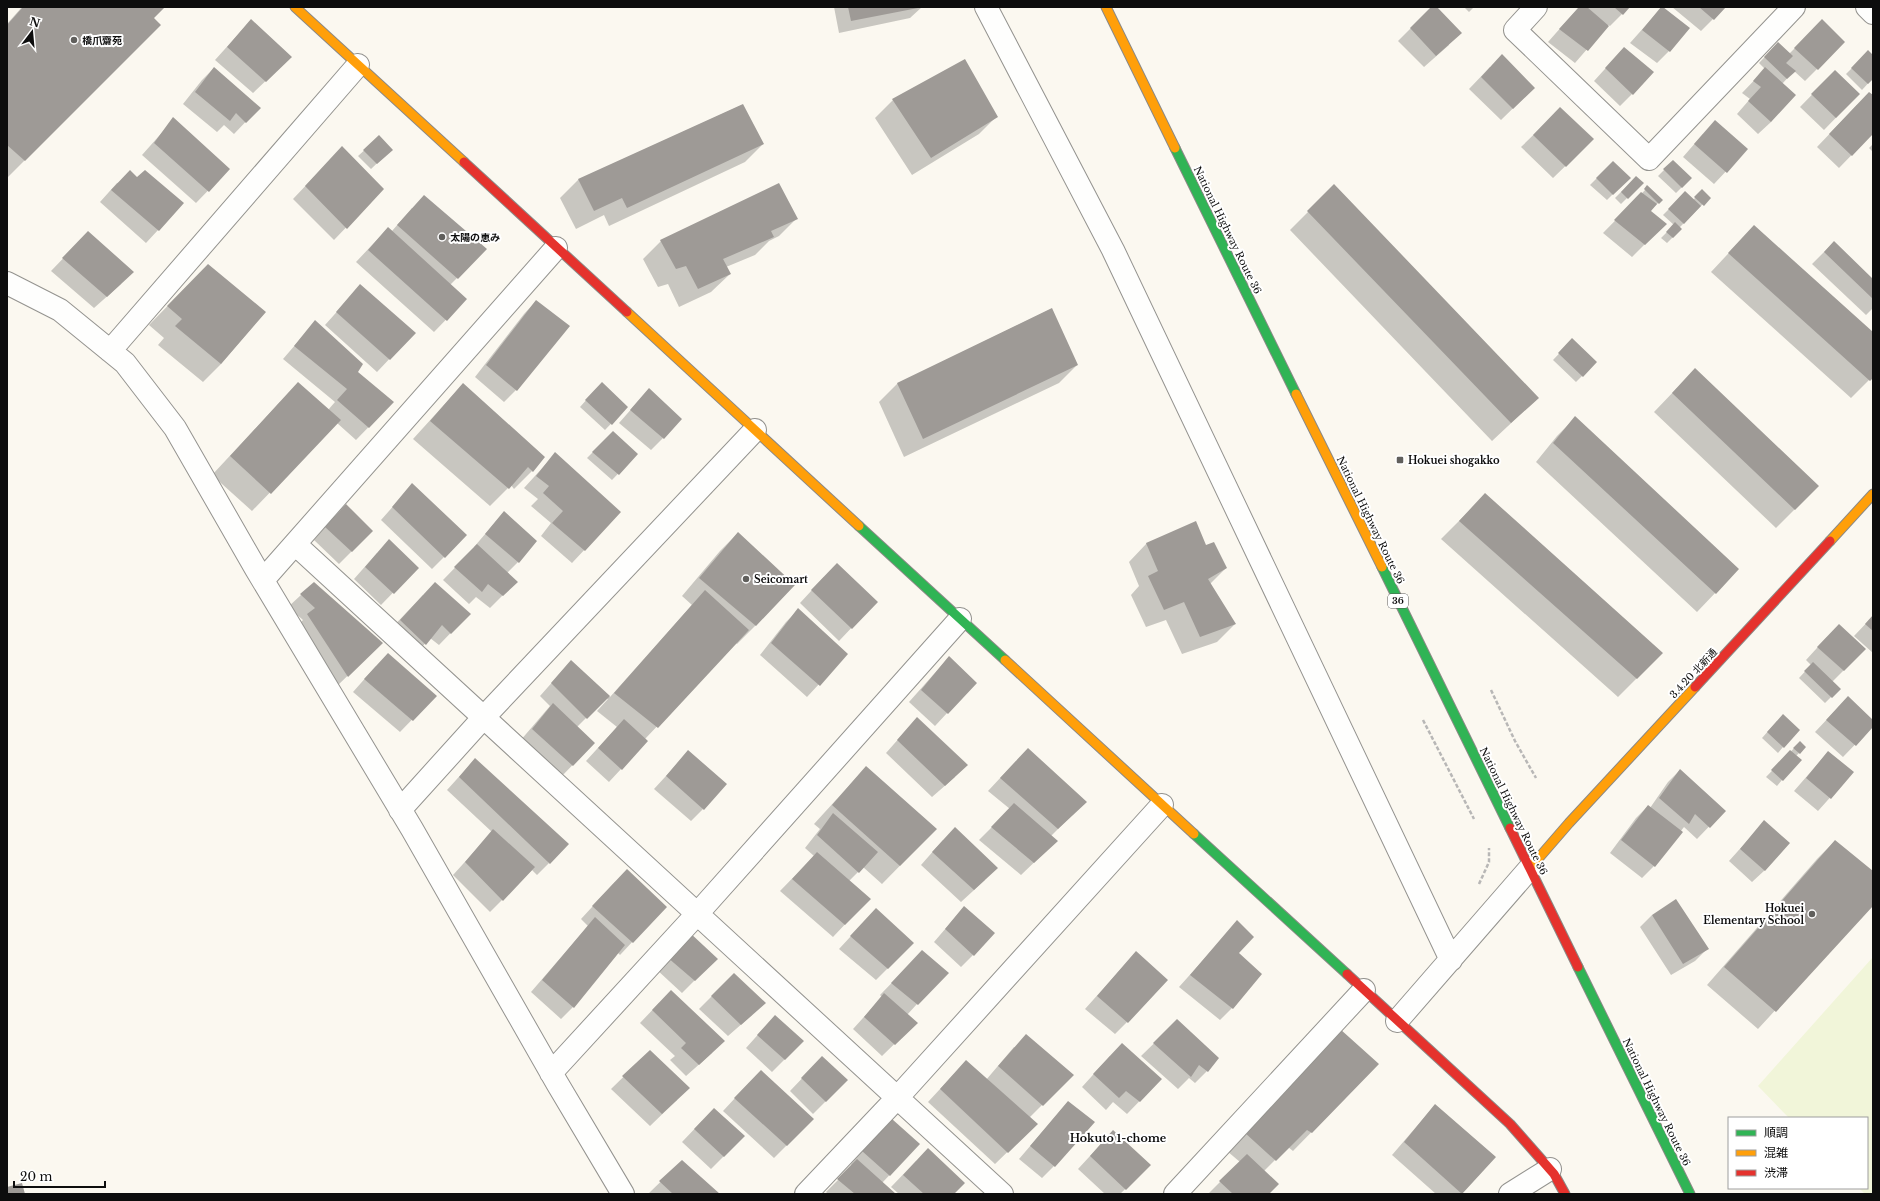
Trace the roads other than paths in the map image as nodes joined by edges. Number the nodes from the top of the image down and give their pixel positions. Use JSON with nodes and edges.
{"nodes":[{"id":1,"x":295,"y":7,"type":"edge"},
{"id":2,"x":986,"y":7,"type":"edge"},
{"id":3,"x":1106,"y":7,"type":"edge"},
{"id":4,"x":1536,"y":7,"type":"edge"},
{"id":5,"x":1794,"y":7,"type":"edge"},
{"id":6,"x":1867,"y":7,"type":"edge"},
{"id":7,"x":1873,"y":13,"type":"edge"},
{"id":8,"x":358,"y":65,"type":"junction"},
{"id":9,"x":556,"y":248,"type":"junction"},
{"id":10,"x":7,"y":283,"type":"edge"},
{"id":11,"x":110,"y":351,"type":"junction"},
{"id":12,"x":755,"y":430,"type":"junction"},
{"id":13,"x":1873,"y":494,"type":"edge"},
{"id":14,"x":295,"y":544,"type":"junction"},
{"id":15,"x":263,"y":580,"type":"junction"},
{"id":16,"x":960,"y":619,"type":"junction"},
{"id":17,"x":484,"y":718,"type":"junction"},
{"id":18,"x":1162,"y":805,"type":"junction"},
{"id":19,"x":400,"y":810,"type":"junction"},
{"id":20,"x":1530,"y":868,"type":"junction"},
{"id":21,"x":697,"y":914,"type":"junction"},
{"id":22,"x":1451,"y":960,"type":"junction"},
{"id":23,"x":1364,"y":990,"type":"junction"},
{"id":24,"x":1397,"y":1021,"type":"junction"},
{"id":25,"x":551,"y":1073,"type":"junction"},
{"id":26,"x":897,"y":1098,"type":"junction"},
{"id":27,"x":1550,"y":1170,"type":"junction"},
{"id":28,"x":623,"y":1194,"type":"edge"},
{"id":29,"x":806,"y":1194,"type":"edge"},
{"id":30,"x":1002,"y":1194,"type":"edge"},
{"id":31,"x":1175,"y":1194,"type":"edge"},
{"id":32,"x":1510,"y":1194,"type":"edge"},
{"id":33,"x":1565,"y":1194,"type":"edge"},
{"id":34,"x":1690,"y":1194,"type":"edge"}],
"edges":[{"from":1,"to":8,"type":"main road"},
{"from":2,"to":22,"type":"street"},
{"from":3,"to":20,"type":"main road","name":"National Highway Route 36","number":"36"},
{"from":4,"to":5,"type":"street"},
{"from":6,"to":7,"type":"street"},
{"from":8,"to":9,"type":"main road"},
{"from":8,"to":11,"type":"street"},
{"from":9,"to":12,"type":"main road"},
{"from":9,"to":14,"type":"street"},
{"from":10,"to":11,"type":"street"},
{"from":11,"to":15,"type":"street"},
{"from":12,"to":16,"type":"main road"},
{"from":12,"to":17,"type":"street"},
{"from":13,"to":20,"type":"main road","name":"3.4.20 北新通"},
{"from":14,"to":15,"type":"street"},
{"from":14,"to":17,"type":"street"},
{"from":15,"to":19,"type":"street"},
{"from":16,"to":18,"type":"main road"},
{"from":16,"to":21,"type":"street"},
{"from":17,"to":19,"type":"street"},
{"from":17,"to":21,"type":"street"},
{"from":18,"to":23,"type":"main road"},
{"from":18,"to":26,"type":"street"},
{"from":19,"to":25,"type":"street"},
{"from":20,"to":22,"type":"street"},
{"from":20,"to":34,"type":"main road","name":"National Highway Route 36","number":"36"},
{"from":21,"to":25,"type":"street"},
{"from":21,"to":26,"type":"street"},
{"from":22,"to":24,"type":"street"},
{"from":23,"to":24,"type":"main road"},
{"from":23,"to":31,"type":"street"},
{"from":24,"to":27,"type":"main road"},
{"from":25,"to":28,"type":"street"},
{"from":26,"to":29,"type":"street"},
{"from":26,"to":30,"type":"street"},
{"from":27,"to":32,"type":"street"},
{"from":27,"to":33,"type":"main road"}]}
